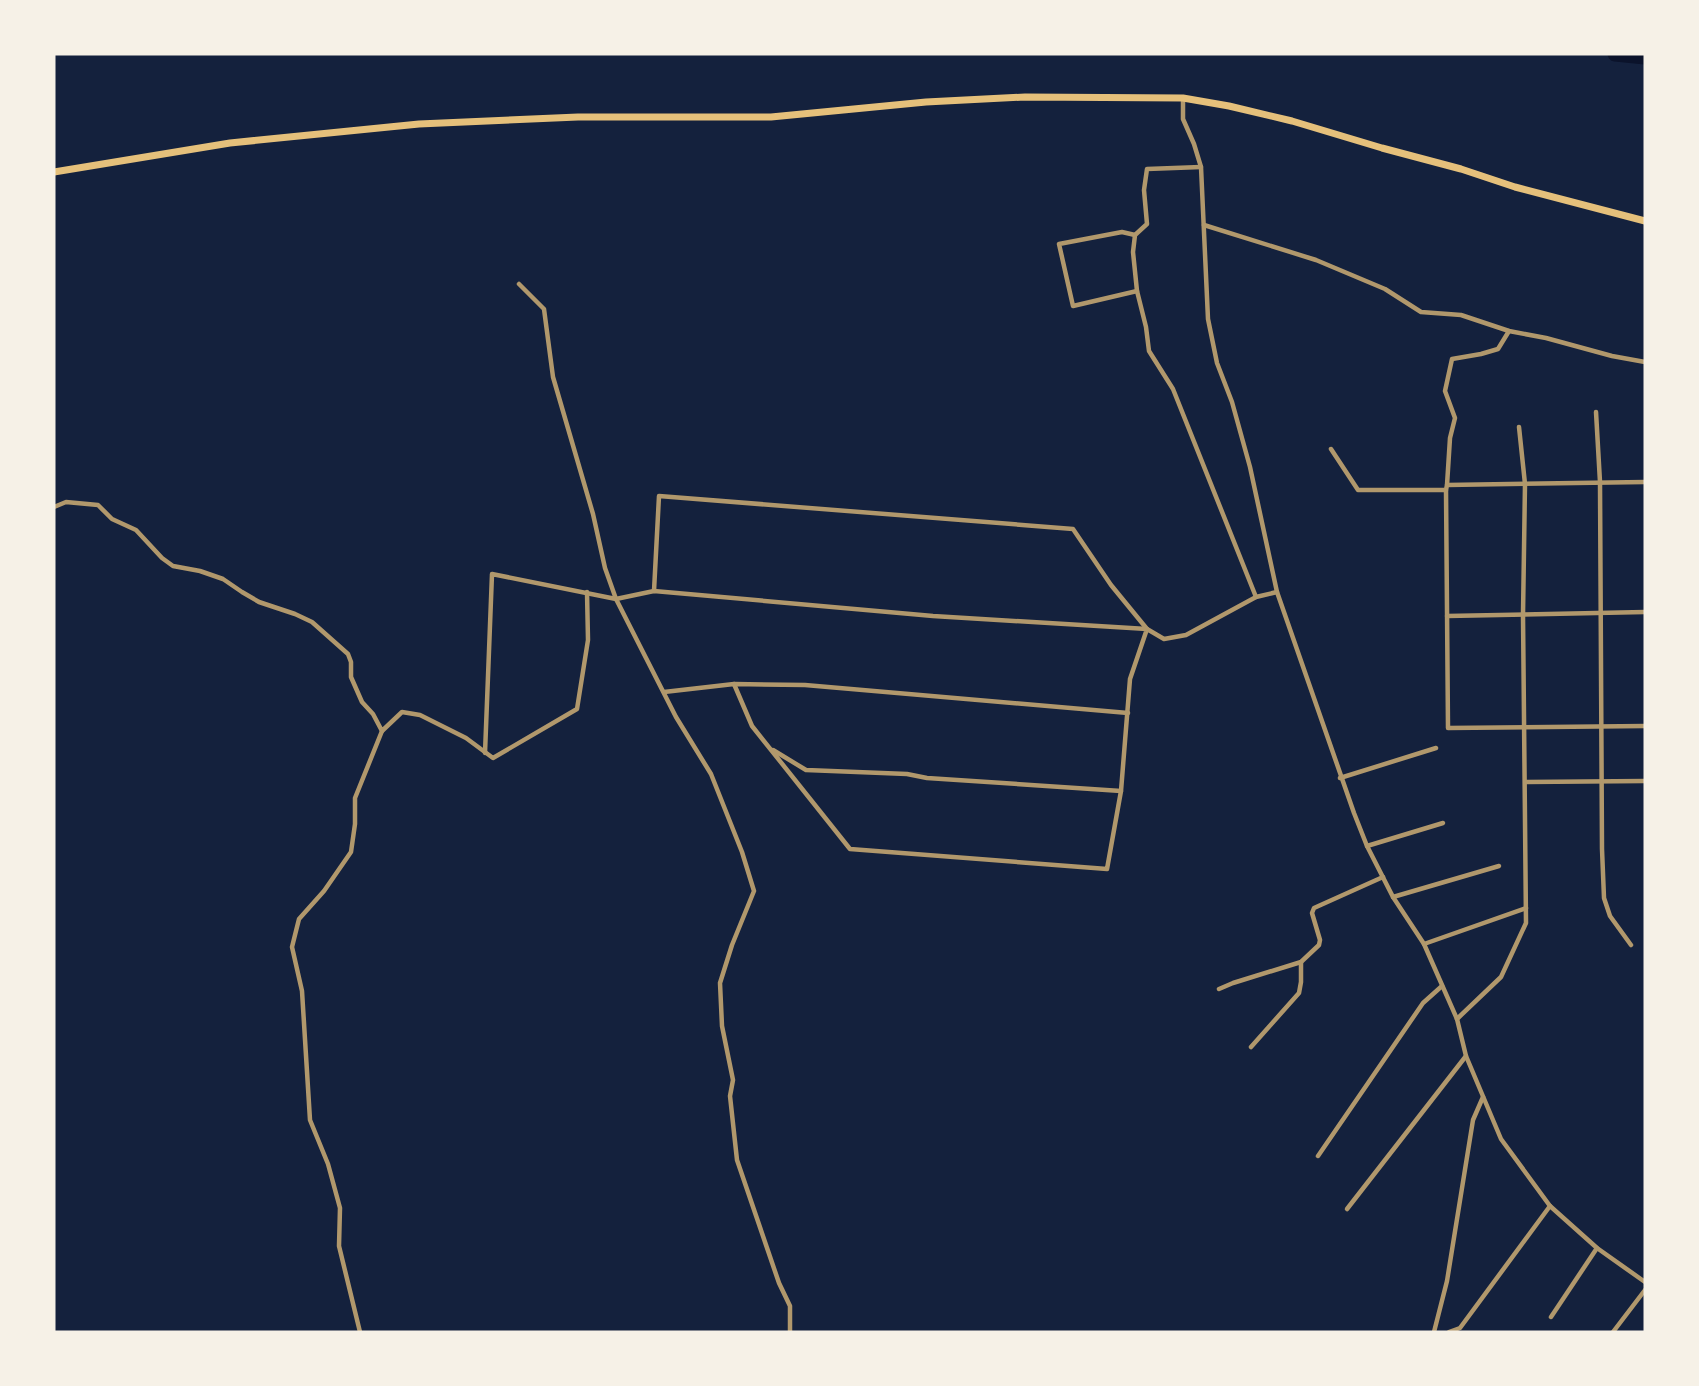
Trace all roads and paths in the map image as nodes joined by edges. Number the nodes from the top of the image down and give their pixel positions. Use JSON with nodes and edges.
{"nodes":[{"id":1,"x":1183,"y":98,"type":"junction"},
{"id":2,"x":1201,"y":167,"type":"junction"},
{"id":3,"x":54,"y":172,"type":"edge"},
{"id":4,"x":1645,"y":221,"type":"edge"},
{"id":5,"x":1204,"y":225,"type":"junction"},
{"id":6,"x":1135,"y":235,"type":"junction"},
{"id":7,"x":519,"y":284,"type":"dead end"},
{"id":8,"x":1137,"y":291,"type":"junction"},
{"id":9,"x":1509,"y":331,"type":"junction"},
{"id":10,"x":1645,"y":362,"type":"edge"},
{"id":11,"x":1596,"y":412,"type":"dead end"},
{"id":12,"x":1519,"y":427,"type":"dead end"},
{"id":13,"x":1331,"y":449,"type":"dead end"},
{"id":14,"x":1600,"y":482,"type":"junction"},
{"id":15,"x":1645,"y":482,"type":"edge"},
{"id":16,"x":1525,"y":484,"type":"junction"},
{"id":17,"x":1447,"y":488,"type":"junction"},
{"id":18,"x":54,"y":507,"type":"edge"},
{"id":19,"x":654,"y":591,"type":"junction"},
{"id":20,"x":587,"y":592,"type":"junction"},
{"id":21,"x":1277,"y":592,"type":"junction"},
{"id":22,"x":1256,"y":597,"type":"junction"},
{"id":23,"x":616,"y":599,"type":"junction"},
{"id":24,"x":1600,"y":612,"type":"junction"},
{"id":25,"x":1645,"y":612,"type":"edge"},
{"id":26,"x":1523,"y":615,"type":"junction"},
{"id":27,"x":1448,"y":616,"type":"junction"},
{"id":28,"x":1147,"y":629,"type":"junction"},
{"id":29,"x":734,"y":684,"type":"junction"},
{"id":30,"x":664,"y":692,"type":"junction"},
{"id":31,"x":1128,"y":713,"type":"junction"},
{"id":32,"x":1601,"y":726,"type":"junction"},
{"id":33,"x":1645,"y":726,"type":"edge"},
{"id":34,"x":1523,"y":727,"type":"junction"},
{"id":35,"x":382,"y":731,"type":"junction"},
{"id":36,"x":771,"y":748,"type":"junction"},
{"id":37,"x":1436,"y":748,"type":"dead end"},
{"id":38,"x":485,"y":753,"type":"junction"},
{"id":39,"x":1340,"y":778,"type":"junction"},
{"id":40,"x":1602,"y":780,"type":"junction"},
{"id":41,"x":1645,"y":781,"type":"edge"},
{"id":42,"x":1526,"y":782,"type":"junction"},
{"id":43,"x":1121,"y":791,"type":"junction"},
{"id":44,"x":1443,"y":823,"type":"dead end"},
{"id":45,"x":1367,"y":846,"type":"junction"},
{"id":46,"x":1499,"y":867,"type":"dead end"},
{"id":47,"x":1383,"y":877,"type":"junction"},
{"id":48,"x":1393,"y":897,"type":"junction"},
{"id":49,"x":1526,"y":908,"type":"junction"},
{"id":50,"x":1424,"y":944,"type":"junction"},
{"id":51,"x":1631,"y":945,"type":"dead end"},
{"id":52,"x":1301,"y":962,"type":"junction"},
{"id":53,"x":1442,"y":986,"type":"junction"},
{"id":54,"x":1219,"y":989,"type":"dead end"},
{"id":55,"x":1457,"y":1019,"type":"junction"},
{"id":56,"x":1251,"y":1047,"type":"dead end"},
{"id":57,"x":1466,"y":1056,"type":"junction"},
{"id":58,"x":1483,"y":1097,"type":"junction"},
{"id":59,"x":1318,"y":1156,"type":"dead end"},
{"id":60,"x":1550,"y":1206,"type":"junction"},
{"id":61,"x":1347,"y":1209,"type":"dead end"},
{"id":62,"x":1597,"y":1248,"type":"junction"},
{"id":63,"x":1645,"y":1282,"type":"edge"},
{"id":64,"x":1645,"y":1290,"type":"edge"},
{"id":65,"x":1551,"y":1317,"type":"dead end"},
{"id":66,"x":360,"y":1332,"type":"edge"},
{"id":67,"x":790,"y":1332,"type":"edge"},
{"id":68,"x":1434,"y":1332,"type":"edge"},
{"id":69,"x":1449,"y":1332,"type":"edge"},
{"id":70,"x":1613,"y":1332,"type":"edge"}],
"edges":[{"from":1,"to":2,"type":"street"},
{"from":1,"to":3,"type":"main road"},
{"from":1,"to":4,"type":"main road"},
{"from":2,"to":5,"type":"street"},
{"from":2,"to":6,"type":"street"},
{"from":5,"to":9,"type":"street"},
{"from":5,"to":21,"type":"street"},
{"from":6,"to":8,"type":"street"},
{"from":6,"to":8,"type":"street"},
{"from":7,"to":23,"type":"street"},
{"from":8,"to":22,"type":"street"},
{"from":9,"to":10,"type":"street"},
{"from":9,"to":17,"type":"street"},
{"from":11,"to":14,"type":"street"},
{"from":12,"to":16,"type":"street"},
{"from":13,"to":17,"type":"street"},
{"from":14,"to":15,"type":"street"},
{"from":14,"to":16,"type":"street"},
{"from":14,"to":24,"type":"street"},
{"from":16,"to":17,"type":"street"},
{"from":16,"to":26,"type":"street"},
{"from":17,"to":27,"type":"street"},
{"from":18,"to":35,"type":"street"},
{"from":19,"to":23,"type":"street"},
{"from":19,"to":28,"type":"street"},
{"from":19,"to":28,"type":"street"},
{"from":20,"to":23,"type":"street"},
{"from":20,"to":38,"type":"street"},
{"from":20,"to":38,"type":"street"},
{"from":21,"to":22,"type":"street"},
{"from":21,"to":39,"type":"street"},
{"from":22,"to":28,"type":"street"},
{"from":23,"to":30,"type":"street"},
{"from":24,"to":25,"type":"street"},
{"from":24,"to":26,"type":"street"},
{"from":24,"to":32,"type":"street"},
{"from":26,"to":27,"type":"street"},
{"from":26,"to":34,"type":"street"},
{"from":27,"to":34,"type":"street"},
{"from":28,"to":31,"type":"street"},
{"from":29,"to":30,"type":"street"},
{"from":29,"to":31,"type":"street"},
{"from":29,"to":36,"type":"street"},
{"from":30,"to":67,"type":"street"},
{"from":31,"to":43,"type":"street"},
{"from":32,"to":33,"type":"street"},
{"from":32,"to":34,"type":"street"},
{"from":32,"to":40,"type":"street"},
{"from":34,"to":42,"type":"street"},
{"from":35,"to":38,"type":"street"},
{"from":35,"to":66,"type":"street"},
{"from":36,"to":43,"type":"street"},
{"from":36,"to":43,"type":"street"},
{"from":37,"to":39,"type":"street"},
{"from":39,"to":45,"type":"street"},
{"from":40,"to":41,"type":"street"},
{"from":40,"to":42,"type":"street"},
{"from":40,"to":51,"type":"street"},
{"from":42,"to":49,"type":"street"},
{"from":44,"to":45,"type":"street"},
{"from":45,"to":47,"type":"street"},
{"from":46,"to":48,"type":"street"},
{"from":47,"to":48,"type":"street"},
{"from":47,"to":52,"type":"street"},
{"from":48,"to":50,"type":"street"},
{"from":49,"to":50,"type":"street"},
{"from":49,"to":55,"type":"street"},
{"from":50,"to":53,"type":"street"},
{"from":52,"to":54,"type":"street"},
{"from":52,"to":56,"type":"street"},
{"from":53,"to":55,"type":"street"},
{"from":53,"to":59,"type":"street"},
{"from":55,"to":57,"type":"street"},
{"from":57,"to":58,"type":"street"},
{"from":57,"to":61,"type":"street"},
{"from":58,"to":60,"type":"street"},
{"from":58,"to":68,"type":"street"},
{"from":60,"to":62,"type":"street"},
{"from":60,"to":69,"type":"street"},
{"from":62,"to":63,"type":"street"},
{"from":62,"to":65,"type":"street"},
{"from":64,"to":70,"type":"street"}]}
